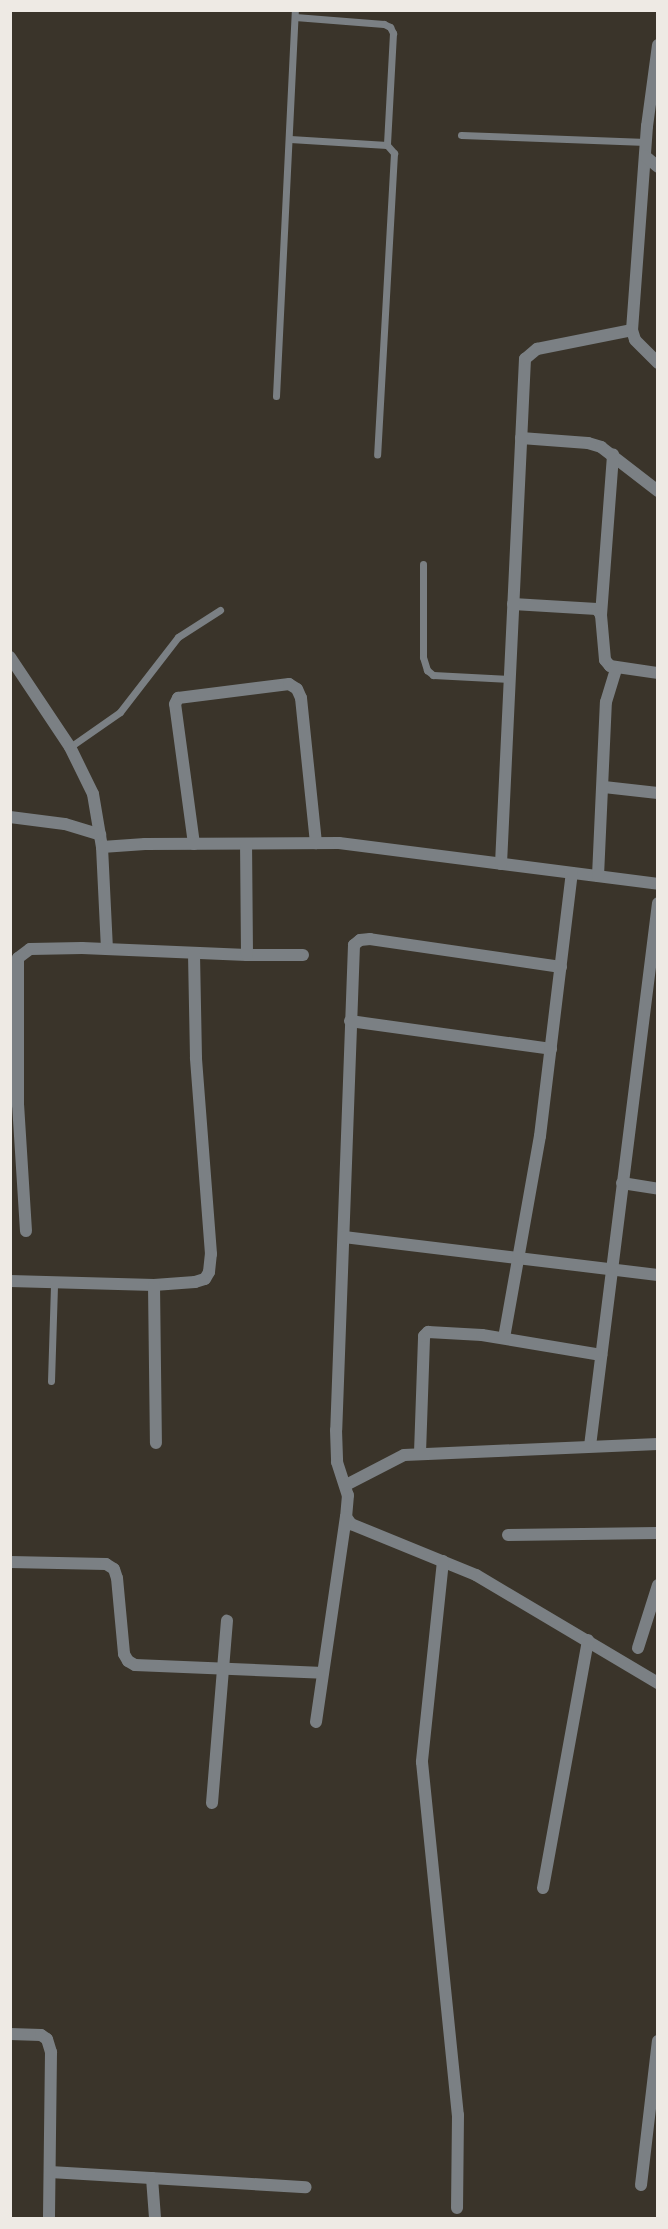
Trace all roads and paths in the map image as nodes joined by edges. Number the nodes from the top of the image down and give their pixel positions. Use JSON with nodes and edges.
{"nodes":[{"id":1,"x":295,"y":14,"type":"edge"},
{"id":2,"x":657,"y":45,"type":"edge"},
{"id":3,"x":461,"y":135,"type":"dead end"},
{"id":4,"x":290,"y":140,"type":"junction"},
{"id":5,"x":646,"y":142,"type":"junction"},
{"id":6,"x":387,"y":145,"type":"junction"},
{"id":7,"x":645,"y":156,"type":"junction"},
{"id":8,"x":657,"y":167,"type":"edge"},
{"id":9,"x":632,"y":330,"type":"junction"},
{"id":10,"x":657,"y":363,"type":"edge"},
{"id":11,"x":276,"y":396,"type":"dead end"},
{"id":12,"x":521,"y":438,"type":"junction"},
{"id":13,"x":613,"y":454,"type":"junction"},
{"id":14,"x":377,"y":455,"type":"dead end"},
{"id":15,"x":657,"y":491,"type":"edge"},
{"id":16,"x":423,"y":564,"type":"dead end"},
{"id":17,"x":513,"y":604,"type":"junction"},
{"id":18,"x":220,"y":610,"type":"dead end"},
{"id":19,"x":601,"y":615,"type":"junction"},
{"id":20,"x":10,"y":657,"type":"edge"},
{"id":21,"x":616,"y":669,"type":"junction"},
{"id":22,"x":657,"y":673,"type":"edge"},
{"id":23,"x":510,"y":679,"type":"junction"},
{"id":24,"x":70,"y":747,"type":"junction"},
{"id":25,"x":604,"y":787,"type":"junction"},
{"id":26,"x":657,"y":793,"type":"edge"},
{"id":27,"x":10,"y":816,"type":"edge"},
{"id":28,"x":101,"y":841,"type":"junction"},
{"id":29,"x":316,"y":843,"type":"junction"},
{"id":30,"x":194,"y":844,"type":"junction"},
{"id":31,"x":246,"y":844,"type":"junction"},
{"id":32,"x":501,"y":864,"type":"junction"},
{"id":33,"x":573,"y":873,"type":"junction"},
{"id":34,"x":598,"y":876,"type":"junction"},
{"id":35,"x":657,"y":884,"type":"edge"},
{"id":36,"x":657,"y":903,"type":"edge"},
{"id":37,"x":107,"y":949,"type":"junction"},
{"id":38,"x":17,"y":952,"type":"edge"},
{"id":39,"x":194,"y":954,"type":"junction"},
{"id":40,"x":247,"y":955,"type":"junction"},
{"id":41,"x":303,"y":956,"type":"dead end"},
{"id":42,"x":561,"y":967,"type":"junction"},
{"id":43,"x":350,"y":1021,"type":"junction"},
{"id":44,"x":551,"y":1049,"type":"junction"},
{"id":45,"x":622,"y":1183,"type":"junction"},
{"id":46,"x":657,"y":1189,"type":"edge"},
{"id":47,"x":26,"y":1231,"type":"dead end"},
{"id":48,"x":344,"y":1238,"type":"junction"},
{"id":49,"x":519,"y":1258,"type":"junction"},
{"id":50,"x":610,"y":1269,"type":"junction"},
{"id":51,"x":657,"y":1275,"type":"edge"},
{"id":52,"x":10,"y":1281,"type":"edge"},
{"id":53,"x":54,"y":1283,"type":"junction"},
{"id":54,"x":154,"y":1285,"type":"junction"},
{"id":55,"x":504,"y":1338,"type":"junction"},
{"id":56,"x":601,"y":1355,"type":"junction"},
{"id":57,"x":51,"y":1381,"type":"dead end"},
{"id":58,"x":156,"y":1443,"type":"dead end"},
{"id":59,"x":657,"y":1444,"type":"edge"},
{"id":60,"x":590,"y":1446,"type":"junction"},
{"id":61,"x":420,"y":1453,"type":"junction"},
{"id":62,"x":347,"y":1490,"type":"junction"},
{"id":63,"x":346,"y":1515,"type":"junction"},
{"id":64,"x":657,"y":1533,"type":"edge"},
{"id":65,"x":508,"y":1535,"type":"dead end"},
{"id":66,"x":443,"y":1561,"type":"junction"},
{"id":67,"x":10,"y":1562,"type":"edge"},
{"id":68,"x":657,"y":1585,"type":"edge"},
{"id":69,"x":227,"y":1621,"type":"dead end"},
{"id":70,"x":652,"y":1625,"type":"edge"},
{"id":71,"x":588,"y":1640,"type":"junction"},
{"id":72,"x":638,"y":1648,"type":"dead end"},
{"id":73,"x":223,"y":1668,"type":"junction"},
{"id":74,"x":323,"y":1673,"type":"junction"},
{"id":75,"x":657,"y":1683,"type":"edge"},
{"id":76,"x":316,"y":1722,"type":"dead end"},
{"id":77,"x":212,"y":1803,"type":"dead end"},
{"id":78,"x":543,"y":1888,"type":"dead end"},
{"id":79,"x":10,"y":2034,"type":"edge"},
{"id":80,"x":657,"y":2041,"type":"edge"},
{"id":81,"x":50,"y":2172,"type":"junction"},
{"id":82,"x":152,"y":2178,"type":"junction"},
{"id":83,"x":641,"y":2185,"type":"dead end"},
{"id":84,"x":306,"y":2187,"type":"dead end"},
{"id":85,"x":457,"y":2208,"type":"dead end"},
{"id":86,"x":49,"y":2218,"type":"edge"},
{"id":87,"x":155,"y":2218,"type":"edge"}],
"edges":[{"from":1,"to":4,"type":"lane"},
{"from":1,"to":6,"type":"lane"},
{"from":2,"to":5,"type":"street"},
{"from":3,"to":5,"type":"lane"},
{"from":4,"to":6,"type":"lane"},
{"from":4,"to":11,"type":"lane"},
{"from":5,"to":7,"type":"street"},
{"from":6,"to":14,"type":"lane"},
{"from":7,"to":8,"type":"street"},
{"from":7,"to":9,"type":"street"},
{"from":9,"to":10,"type":"street"},
{"from":9,"to":12,"type":"street"},
{"from":12,"to":13,"type":"street"},
{"from":12,"to":17,"type":"street"},
{"from":13,"to":15,"type":"street"},
{"from":13,"to":19,"type":"street"},
{"from":16,"to":23,"type":"lane"},
{"from":17,"to":19,"type":"street"},
{"from":17,"to":23,"type":"street"},
{"from":18,"to":24,"type":"lane"},
{"from":19,"to":21,"type":"street"},
{"from":20,"to":24,"type":"street"},
{"from":21,"to":22,"type":"street"},
{"from":21,"to":25,"type":"street"},
{"from":23,"to":32,"type":"street"},
{"from":24,"to":28,"type":"street"},
{"from":25,"to":26,"type":"street"},
{"from":25,"to":34,"type":"street"},
{"from":27,"to":28,"type":"street"},
{"from":28,"to":30,"type":"street"},
{"from":28,"to":37,"type":"street"},
{"from":29,"to":30,"type":"street"},
{"from":29,"to":31,"type":"street"},
{"from":29,"to":32,"type":"street"},
{"from":30,"to":31,"type":"street"},
{"from":31,"to":40,"type":"street"},
{"from":32,"to":33,"type":"street"},
{"from":33,"to":34,"type":"street"},
{"from":33,"to":42,"type":"street"},
{"from":34,"to":35,"type":"street"},
{"from":36,"to":45,"type":"street"},
{"from":37,"to":38,"type":"street"},
{"from":37,"to":39,"type":"street"},
{"from":38,"to":47,"type":"street"},
{"from":39,"to":40,"type":"street"},
{"from":39,"to":54,"type":"street"},
{"from":40,"to":41,"type":"street"},
{"from":42,"to":43,"type":"street"},
{"from":42,"to":44,"type":"street"},
{"from":43,"to":44,"type":"street"},
{"from":43,"to":48,"type":"street"},
{"from":44,"to":49,"type":"street"},
{"from":45,"to":46,"type":"street"},
{"from":45,"to":50,"type":"street"},
{"from":48,"to":49,"type":"street"},
{"from":48,"to":62,"type":"street"},
{"from":49,"to":50,"type":"street"},
{"from":49,"to":55,"type":"street"},
{"from":50,"to":51,"type":"street"},
{"from":50,"to":56,"type":"street"},
{"from":52,"to":53,"type":"street"},
{"from":53,"to":54,"type":"street"},
{"from":53,"to":57,"type":"lane"},
{"from":54,"to":58,"type":"street"},
{"from":55,"to":56,"type":"street"},
{"from":55,"to":61,"type":"street"},
{"from":56,"to":60,"type":"street"},
{"from":59,"to":60,"type":"street"},
{"from":60,"to":61,"type":"street"},
{"from":61,"to":62,"type":"street"},
{"from":62,"to":63,"type":"street"},
{"from":63,"to":66,"type":"street"},
{"from":63,"to":74,"type":"street"},
{"from":64,"to":65,"type":"street"},
{"from":66,"to":71,"type":"street"},
{"from":66,"to":85,"type":"street"},
{"from":67,"to":73,"type":"street"},
{"from":68,"to":70,"type":"street"},
{"from":69,"to":73,"type":"street"},
{"from":70,"to":72,"type":"street"},
{"from":71,"to":75,"type":"street"},
{"from":71,"to":78,"type":"street"},
{"from":73,"to":74,"type":"street"},
{"from":73,"to":77,"type":"street"},
{"from":74,"to":76,"type":"street"},
{"from":79,"to":81,"type":"street"},
{"from":80,"to":83,"type":"street"},
{"from":81,"to":82,"type":"street"},
{"from":81,"to":86,"type":"street"},
{"from":82,"to":84,"type":"street"},
{"from":82,"to":87,"type":"street"}]}
